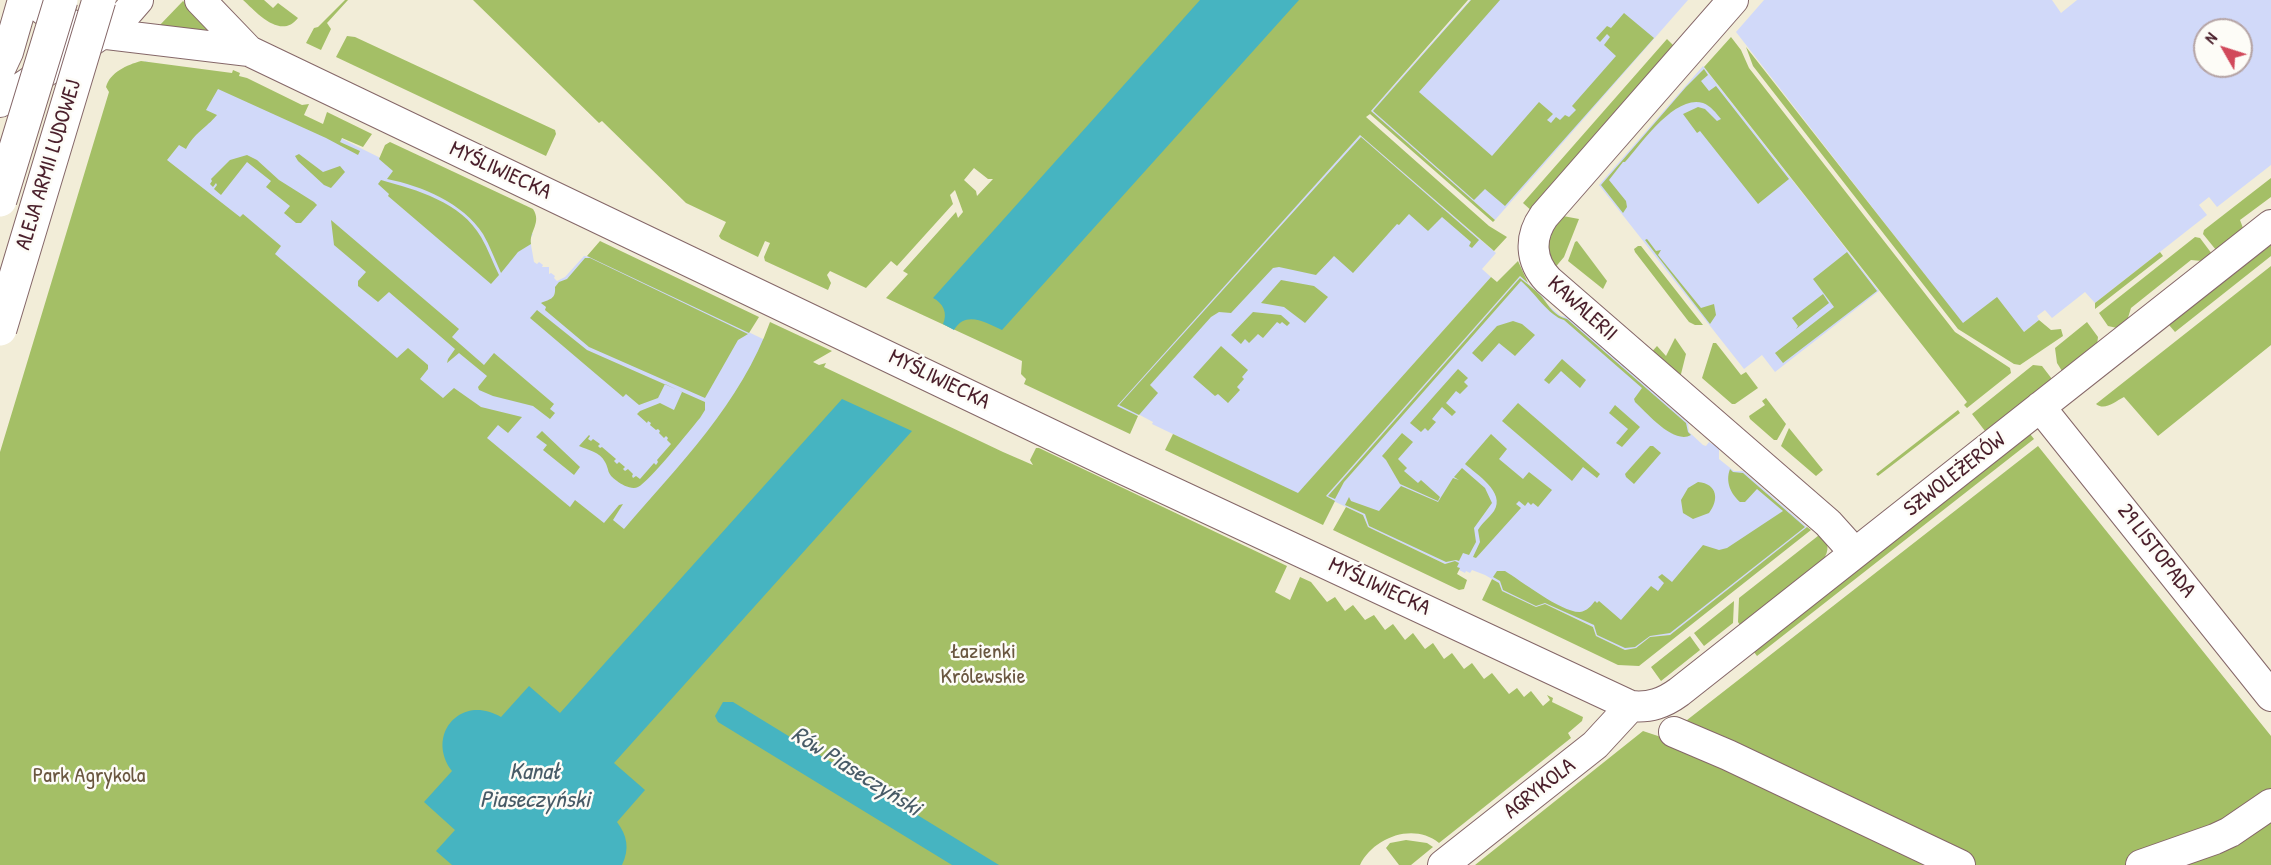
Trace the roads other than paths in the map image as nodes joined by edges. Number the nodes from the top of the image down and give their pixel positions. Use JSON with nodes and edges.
{"nodes":[{"id":1,"x":23,"y":0,"type":"edge"},
{"id":2,"x":31,"y":0,"type":"edge"},
{"id":3,"x":61,"y":0,"type":"edge"},
{"id":4,"x":99,"y":0,"type":"edge"},
{"id":5,"x":138,"y":0,"type":"edge"},
{"id":6,"x":200,"y":0,"type":"edge"},
{"id":7,"x":1733,"y":0,"type":"edge"},
{"id":8,"x":103,"y":33,"type":"junction"},
{"id":9,"x":249,"y":51,"type":"junction"},
{"id":10,"x":0,"y":69,"type":"edge"},
{"id":11,"x":0,"y":102,"type":"edge"},
{"id":12,"x":0,"y":200,"type":"edge"},
{"id":13,"x":2271,"y":225,"type":"edge"},
{"id":14,"x":0,"y":329,"type":"edge"},
{"id":15,"x":2040,"y":407,"type":"junction"},
{"id":16,"x":1855,"y":553,"type":"junction"},
{"id":17,"x":2271,"y":696,"type":"edge"},
{"id":18,"x":1631,"y":706,"type":"junction"},
{"id":19,"x":1674,"y":732,"type":"dead end"},
{"id":20,"x":2271,"y":804,"type":"edge"},
{"id":21,"x":1443,"y":865,"type":"edge"},
{"id":22,"x":1960,"y":865,"type":"edge"},
{"id":23,"x":2141,"y":865,"type":"edge"}],
"edges":[{"from":1,"to":10,"type":"street"},
{"from":2,"to":8,"type":"street","name":"MYŚLIWIECKA"},
{"from":3,"to":12,"type":"main road","name":"ALEJA ARMII LUDOWEJ","bridge":true},
{"from":4,"to":14,"type":"main road","name":"ALEJA ARMII LUDOWEJ","bridge":true},
{"from":5,"to":8,"type":"street"},
{"from":6,"to":9,"type":"street","name":"MYŚLIWIECKA"},
{"from":7,"to":16,"type":"street","name":"KAWALERII"},
{"from":8,"to":9,"type":"street","name":"MYŚLIWIECKA"},
{"from":8,"to":11,"type":"street"},
{"from":9,"to":18,"type":"street","name":"MYŚLIWIECKA"},
{"from":13,"to":15,"type":"street","name":"SZWOLEŻERÓW"},
{"from":15,"to":16,"type":"street","name":"SZWOLEŻERÓW"},
{"from":15,"to":17,"type":"street","name":"29 LISTOPADA"},
{"from":16,"to":18,"type":"street","name":"SZWOLEŻERÓW"},
{"from":18,"to":21,"type":"street","name":"AGRYKOLA"},
{"from":19,"to":22,"type":"street"},
{"from":20,"to":23,"type":"street"}]}
